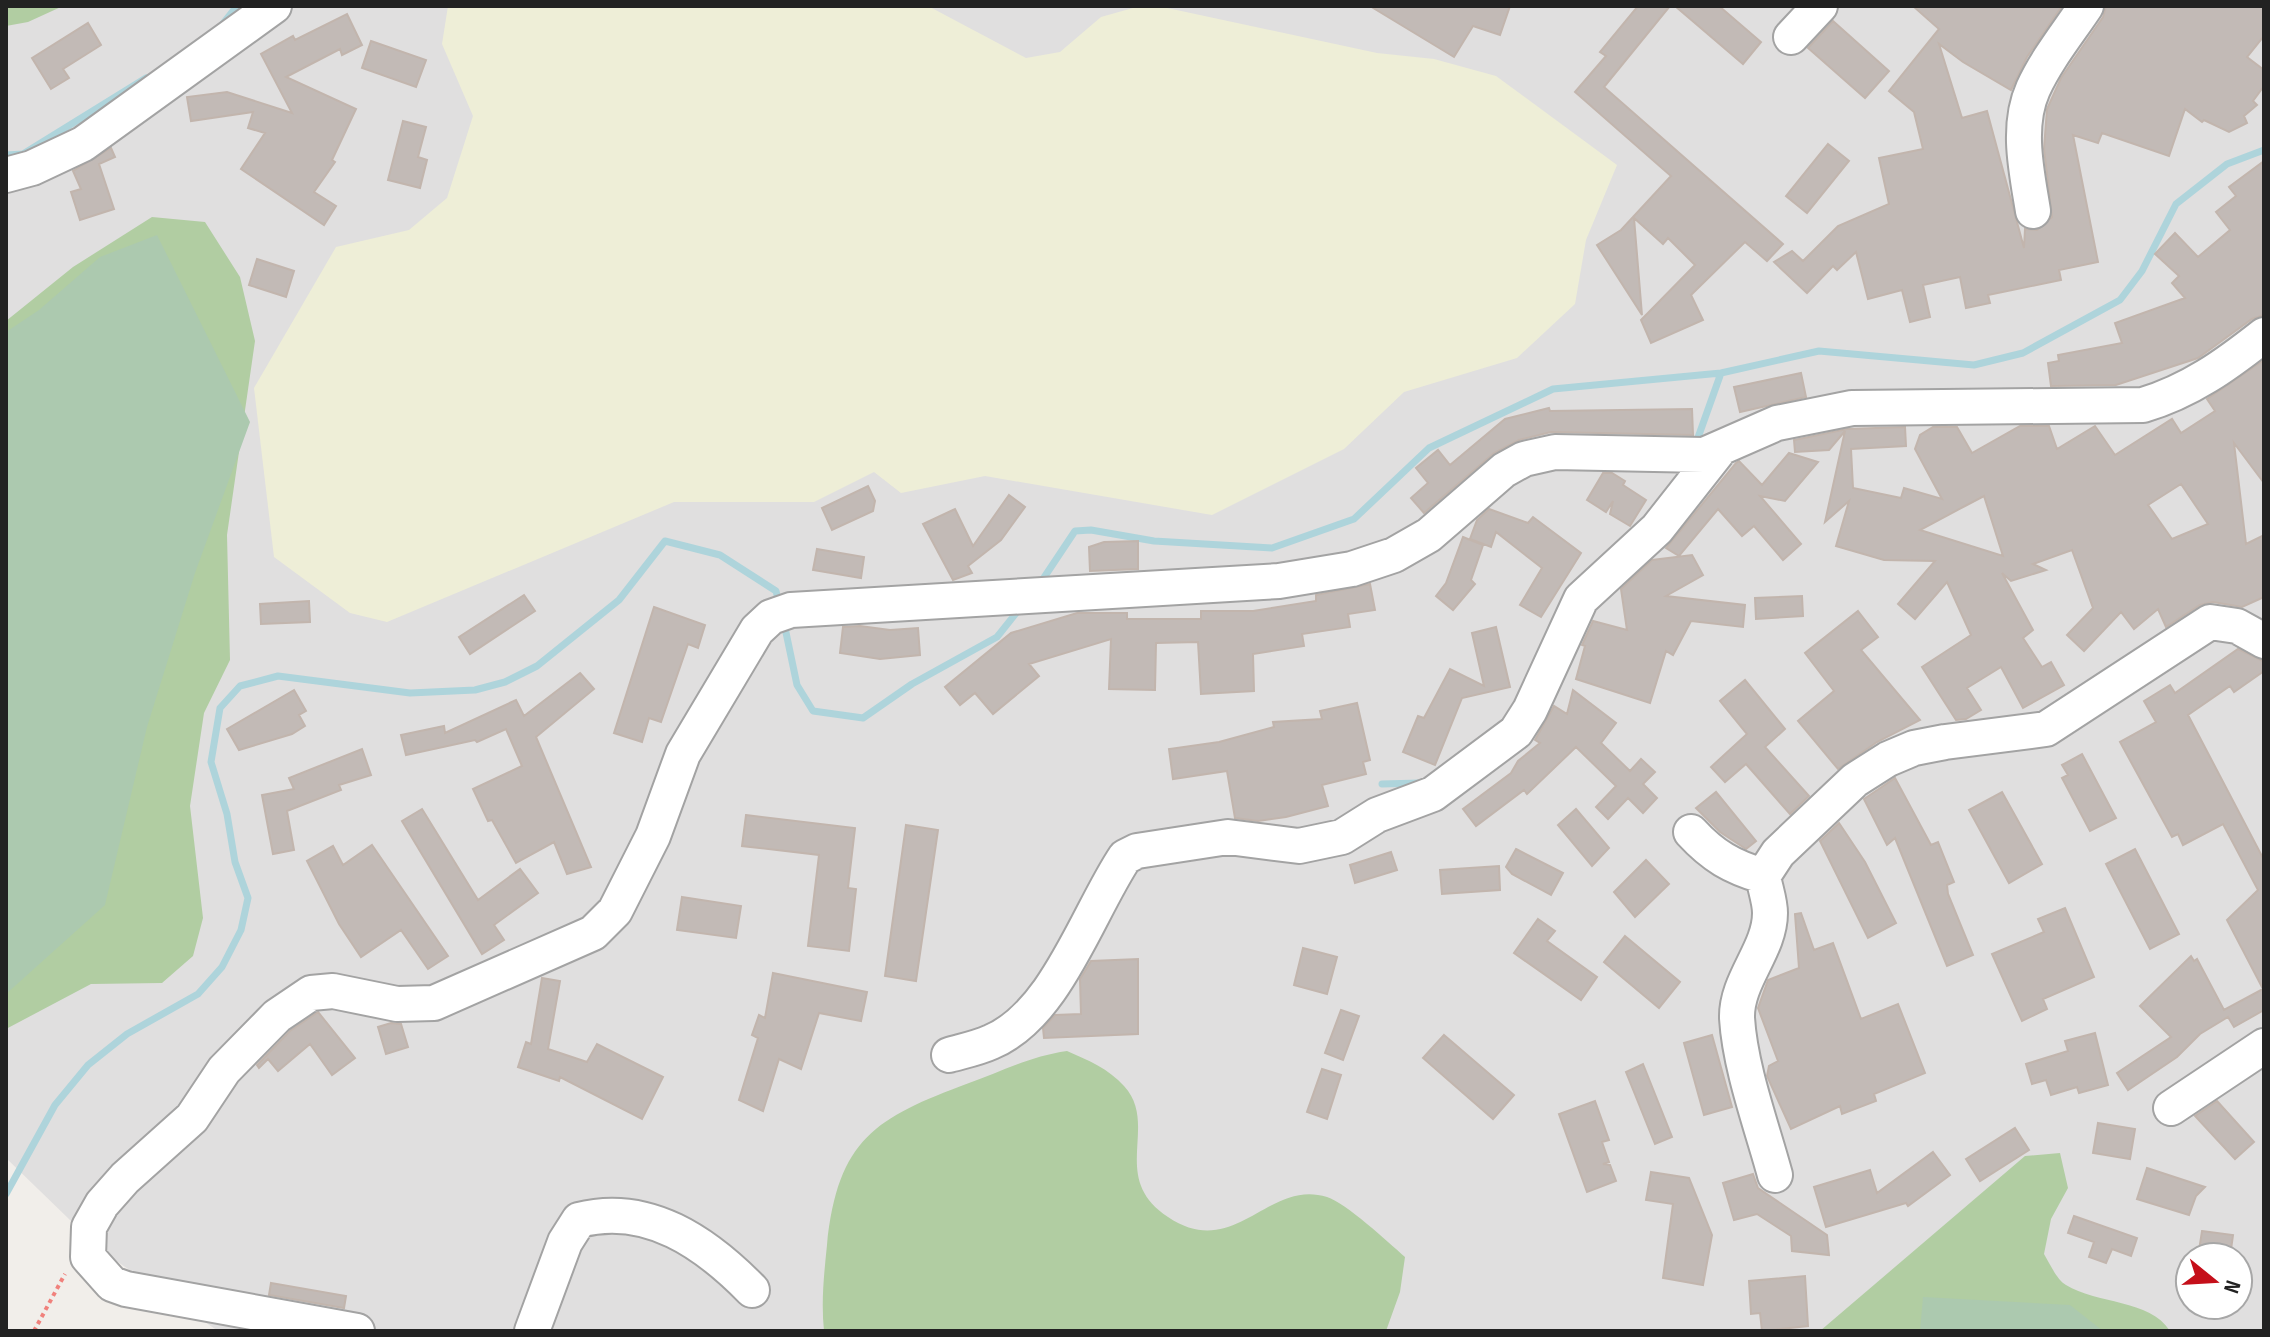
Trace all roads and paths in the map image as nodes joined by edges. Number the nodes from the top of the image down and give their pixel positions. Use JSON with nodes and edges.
{"nodes":[{"id":1,"x":274,"y":6,"type":"edge"},
{"id":2,"x":1820,"y":6,"type":"edge"},
{"id":3,"x":2086,"y":6,"type":"edge"},
{"id":4,"x":1791,"y":37,"type":"dead end"},
{"id":5,"x":6,"y":175,"type":"edge"},
{"id":6,"x":2033,"y":211,"type":"dead end"},
{"id":7,"x":2264,"y":335,"type":"edge"},
{"id":8,"x":1702,"y":453,"type":"junction"},
{"id":9,"x":2264,"y":641,"type":"edge"},
{"id":10,"x":1691,"y":832,"type":"dead end"},
{"id":11,"x":1763,"y":876,"type":"junction"},
{"id":12,"x":2264,"y":1046,"type":"edge"},
{"id":13,"x":949,"y":1055,"type":"dead end"},
{"id":14,"x":2171,"y":1108,"type":"dead end"},
{"id":15,"x":1775,"y":1175,"type":"dead end"},
{"id":16,"x":86,"y":1247,"type":"junction"},
{"id":17,"x":752,"y":1290,"type":"dead end"},
{"id":18,"x":34,"y":1331,"type":"edge"},
{"id":19,"x":357,"y":1331,"type":"edge"},
{"id":20,"x":532,"y":1331,"type":"edge"}],
"edges":[{"from":1,"to":5,"type":"street"},
{"from":2,"to":4,"type":"street"},
{"from":3,"to":6,"type":"street"},
{"from":7,"to":8,"type":"street"},
{"from":8,"to":13,"type":"street"},
{"from":8,"to":16,"type":"street"},
{"from":9,"to":11,"type":"street"},
{"from":10,"to":11,"type":"street"},
{"from":11,"to":15,"type":"street"},
{"from":12,"to":14,"type":"street"},
{"from":16,"to":18,"type":"path"},
{"from":16,"to":19,"type":"street"},
{"from":17,"to":20,"type":"street"}]}
